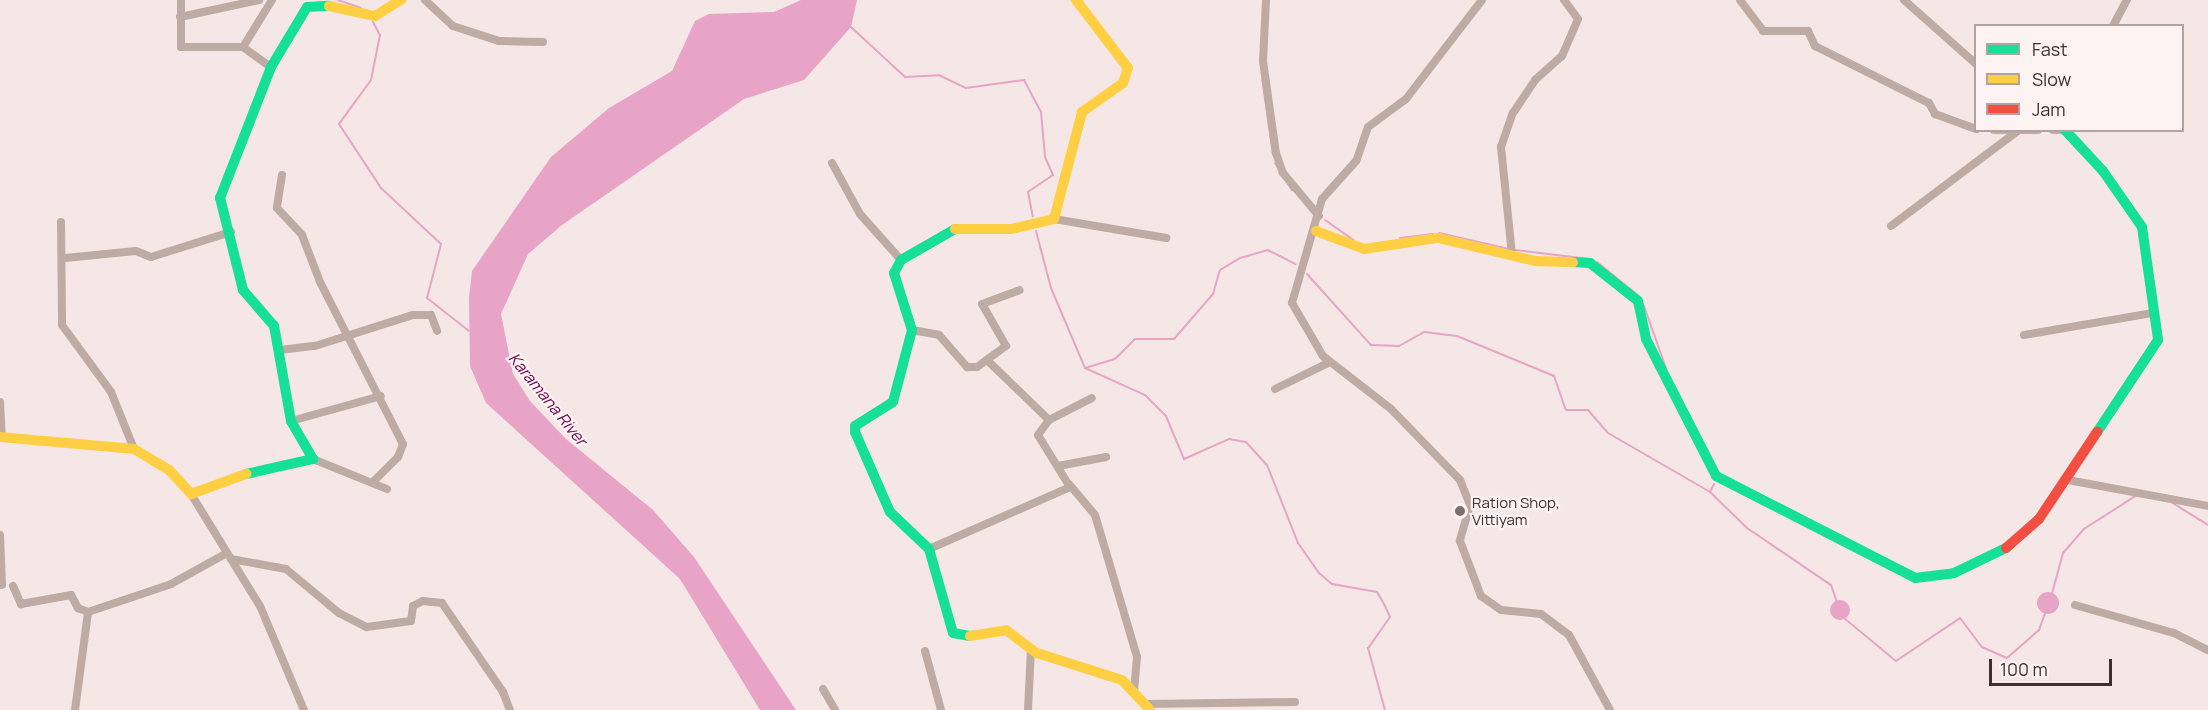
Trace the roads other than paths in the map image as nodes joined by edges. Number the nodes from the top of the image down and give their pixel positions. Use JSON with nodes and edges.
{"nodes":[{"id":1,"x":181,"y":0,"type":"edge"},
{"id":2,"x":259,"y":0,"type":"edge"},
{"id":3,"x":272,"y":0,"type":"edge"},
{"id":4,"x":402,"y":0,"type":"edge"},
{"id":5,"x":425,"y":0,"type":"edge"},
{"id":6,"x":1076,"y":0,"type":"edge"},
{"id":7,"x":1266,"y":0,"type":"edge"},
{"id":8,"x":1482,"y":0,"type":"edge"},
{"id":9,"x":1564,"y":0,"type":"edge"},
{"id":10,"x":1740,"y":0,"type":"edge"},
{"id":11,"x":1904,"y":0,"type":"edge"},
{"id":12,"x":2127,"y":0,"type":"edge"},
{"id":13,"x":180,"y":16,"type":"junction"},
{"id":14,"x":2114,"y":24,"type":"edge"},
{"id":15,"x":543,"y":42,"type":"dead end"},
{"id":16,"x":243,"y":47,"type":"junction"},
{"id":17,"x":1974,"y":62,"type":"edge"},
{"id":18,"x":271,"y":67,"type":"junction"},
{"id":19,"x":1974,"y":128,"type":"edge"},
{"id":20,"x":2017,"y":132,"type":"edge"},
{"id":21,"x":2067,"y":132,"type":"edge"},
{"id":22,"x":832,"y":164,"type":"dead end"},
{"id":23,"x":282,"y":175,"type":"dead end"},
{"id":24,"x":1319,"y":216,"type":"junction"},
{"id":25,"x":1054,"y":219,"type":"junction"},
{"id":26,"x":61,"y":222,"type":"dead end"},
{"id":27,"x":1891,"y":226,"type":"dead end"},
{"id":28,"x":1316,"y":231,"type":"junction"},
{"id":29,"x":231,"y":232,"type":"junction"},
{"id":30,"x":1166,"y":238,"type":"dead end"},
{"id":31,"x":1512,"y":252,"type":"junction"},
{"id":32,"x":65,"y":258,"type":"junction"},
{"id":33,"x":901,"y":260,"type":"junction"},
{"id":34,"x":1020,"y":290,"type":"dead end"},
{"id":35,"x":2153,"y":313,"type":"junction"},
{"id":36,"x":912,"y":330,"type":"junction"},
{"id":37,"x":437,"y":331,"type":"dead end"},
{"id":38,"x":348,"y":335,"type":"junction"},
{"id":39,"x":2024,"y":335,"type":"dead end"},
{"id":40,"x":280,"y":350,"type":"junction"},
{"id":41,"x":988,"y":361,"type":"junction"},
{"id":42,"x":1330,"y":362,"type":"junction"},
{"id":43,"x":1275,"y":389,"type":"dead end"},
{"id":44,"x":381,"y":396,"type":"junction"},
{"id":45,"x":1092,"y":398,"type":"dead end"},
{"id":46,"x":0,"y":402,"type":"edge"},
{"id":47,"x":1049,"y":420,"type":"junction"},
{"id":48,"x":291,"y":421,"type":"junction"},
{"id":49,"x":1,"y":437,"type":"edge"},
{"id":50,"x":134,"y":449,"type":"junction"},
{"id":51,"x":1106,"y":457,"type":"dead end"},
{"id":52,"x":313,"y":459,"type":"junction"},
{"id":53,"x":1058,"y":466,"type":"junction"},
{"id":54,"x":2068,"y":480,"type":"junction"},
{"id":55,"x":374,"y":481,"type":"junction"},
{"id":56,"x":1069,"y":483,"type":"junction"},
{"id":57,"x":387,"y":489,"type":"dead end"},
{"id":58,"x":191,"y":494,"type":"junction"},
{"id":59,"x":2208,"y":506,"type":"edge"},
{"id":60,"x":0,"y":535,"type":"edge"},
{"id":61,"x":929,"y":549,"type":"junction"},
{"id":62,"x":229,"y":556,"type":"junction"},
{"id":63,"x":2,"y":585,"type":"dead end"},
{"id":64,"x":13,"y":586,"type":"dead end"},
{"id":65,"x":2075,"y":605,"type":"dead end"},
{"id":66,"x":88,"y":612,"type":"junction"},
{"id":67,"x":1031,"y":649,"type":"junction"},
{"id":68,"x":2208,"y":650,"type":"edge"},
{"id":69,"x":925,"y":651,"type":"dead end"},
{"id":70,"x":823,"y":689,"type":"dead end"},
{"id":71,"x":1134,"y":692,"type":"junction"},
{"id":72,"x":1295,"y":702,"type":"dead end"},
{"id":73,"x":1148,"y":707,"type":"edge"},
{"id":74,"x":75,"y":710,"type":"edge"},
{"id":75,"x":304,"y":710,"type":"edge"},
{"id":76,"x":510,"y":710,"type":"edge"},
{"id":77,"x":835,"y":710,"type":"edge"},
{"id":78,"x":941,"y":710,"type":"edge"},
{"id":79,"x":1028,"y":710,"type":"edge"},
{"id":80,"x":1610,"y":710,"type":"edge"}],
"edges":[{"from":1,"to":13,"type":"street"},
{"from":2,"to":13,"type":"street"},
{"from":3,"to":16,"type":"street"},
{"from":4,"to":18,"type":"street"},
{"from":5,"to":15,"type":"street"},
{"from":6,"to":25,"type":"street"},
{"from":7,"to":24,"type":"street"},
{"from":8,"to":24,"type":"street"},
{"from":9,"to":31,"type":"street"},
{"from":10,"to":19,"type":"street"},
{"from":11,"to":17,"type":"street"},
{"from":12,"to":14,"type":"street"},
{"from":13,"to":16,"type":"street"},
{"from":16,"to":18,"type":"street"},
{"from":18,"to":29,"type":"street"},
{"from":20,"to":27,"type":"street"},
{"from":21,"to":35,"type":"street"},
{"from":22,"to":33,"type":"street"},
{"from":23,"to":38,"type":"street"},
{"from":24,"to":28,"type":"street"},
{"from":25,"to":30,"type":"street"},
{"from":25,"to":33,"type":"street"},
{"from":26,"to":32,"type":"street"},
{"from":28,"to":31,"type":"street"},
{"from":28,"to":42,"type":"street"},
{"from":29,"to":32,"type":"street"},
{"from":29,"to":40,"type":"street"},
{"from":31,"to":54,"type":"street"},
{"from":32,"to":50,"type":"street"},
{"from":33,"to":36,"type":"street"},
{"from":34,"to":41,"type":"street"},
{"from":35,"to":39,"type":"street"},
{"from":35,"to":54,"type":"street"},
{"from":36,"to":41,"type":"street"},
{"from":36,"to":61,"type":"street"},
{"from":37,"to":38,"type":"street"},
{"from":38,"to":40,"type":"street"},
{"from":38,"to":44,"type":"street"},
{"from":40,"to":48,"type":"street"},
{"from":41,"to":47,"type":"street"},
{"from":42,"to":43,"type":"street"},
{"from":42,"to":80,"type":"street"},
{"from":44,"to":48,"type":"street"},
{"from":44,"to":55,"type":"street"},
{"from":45,"to":47,"type":"street"},
{"from":46,"to":49,"type":"street"},
{"from":47,"to":53,"type":"street"},
{"from":48,"to":52,"type":"street"},
{"from":49,"to":50,"type":"street"},
{"from":50,"to":58,"type":"street"},
{"from":51,"to":53,"type":"street"},
{"from":52,"to":55,"type":"street"},
{"from":52,"to":58,"type":"street"},
{"from":53,"to":56,"type":"street"},
{"from":54,"to":59,"type":"street"},
{"from":55,"to":57,"type":"street"},
{"from":56,"to":61,"type":"street"},
{"from":56,"to":71,"type":"street"},
{"from":58,"to":62,"type":"street"},
{"from":60,"to":63,"type":"street"},
{"from":61,"to":67,"type":"street"},
{"from":62,"to":66,"type":"street"},
{"from":62,"to":75,"type":"street"},
{"from":62,"to":76,"type":"street"},
{"from":64,"to":66,"type":"street"},
{"from":65,"to":68,"type":"street"},
{"from":66,"to":74,"type":"street"},
{"from":67,"to":71,"type":"street"},
{"from":67,"to":79,"type":"street"},
{"from":69,"to":78,"type":"street"},
{"from":70,"to":77,"type":"street"},
{"from":71,"to":73,"type":"street"},
{"from":72,"to":73,"type":"street"}]}
